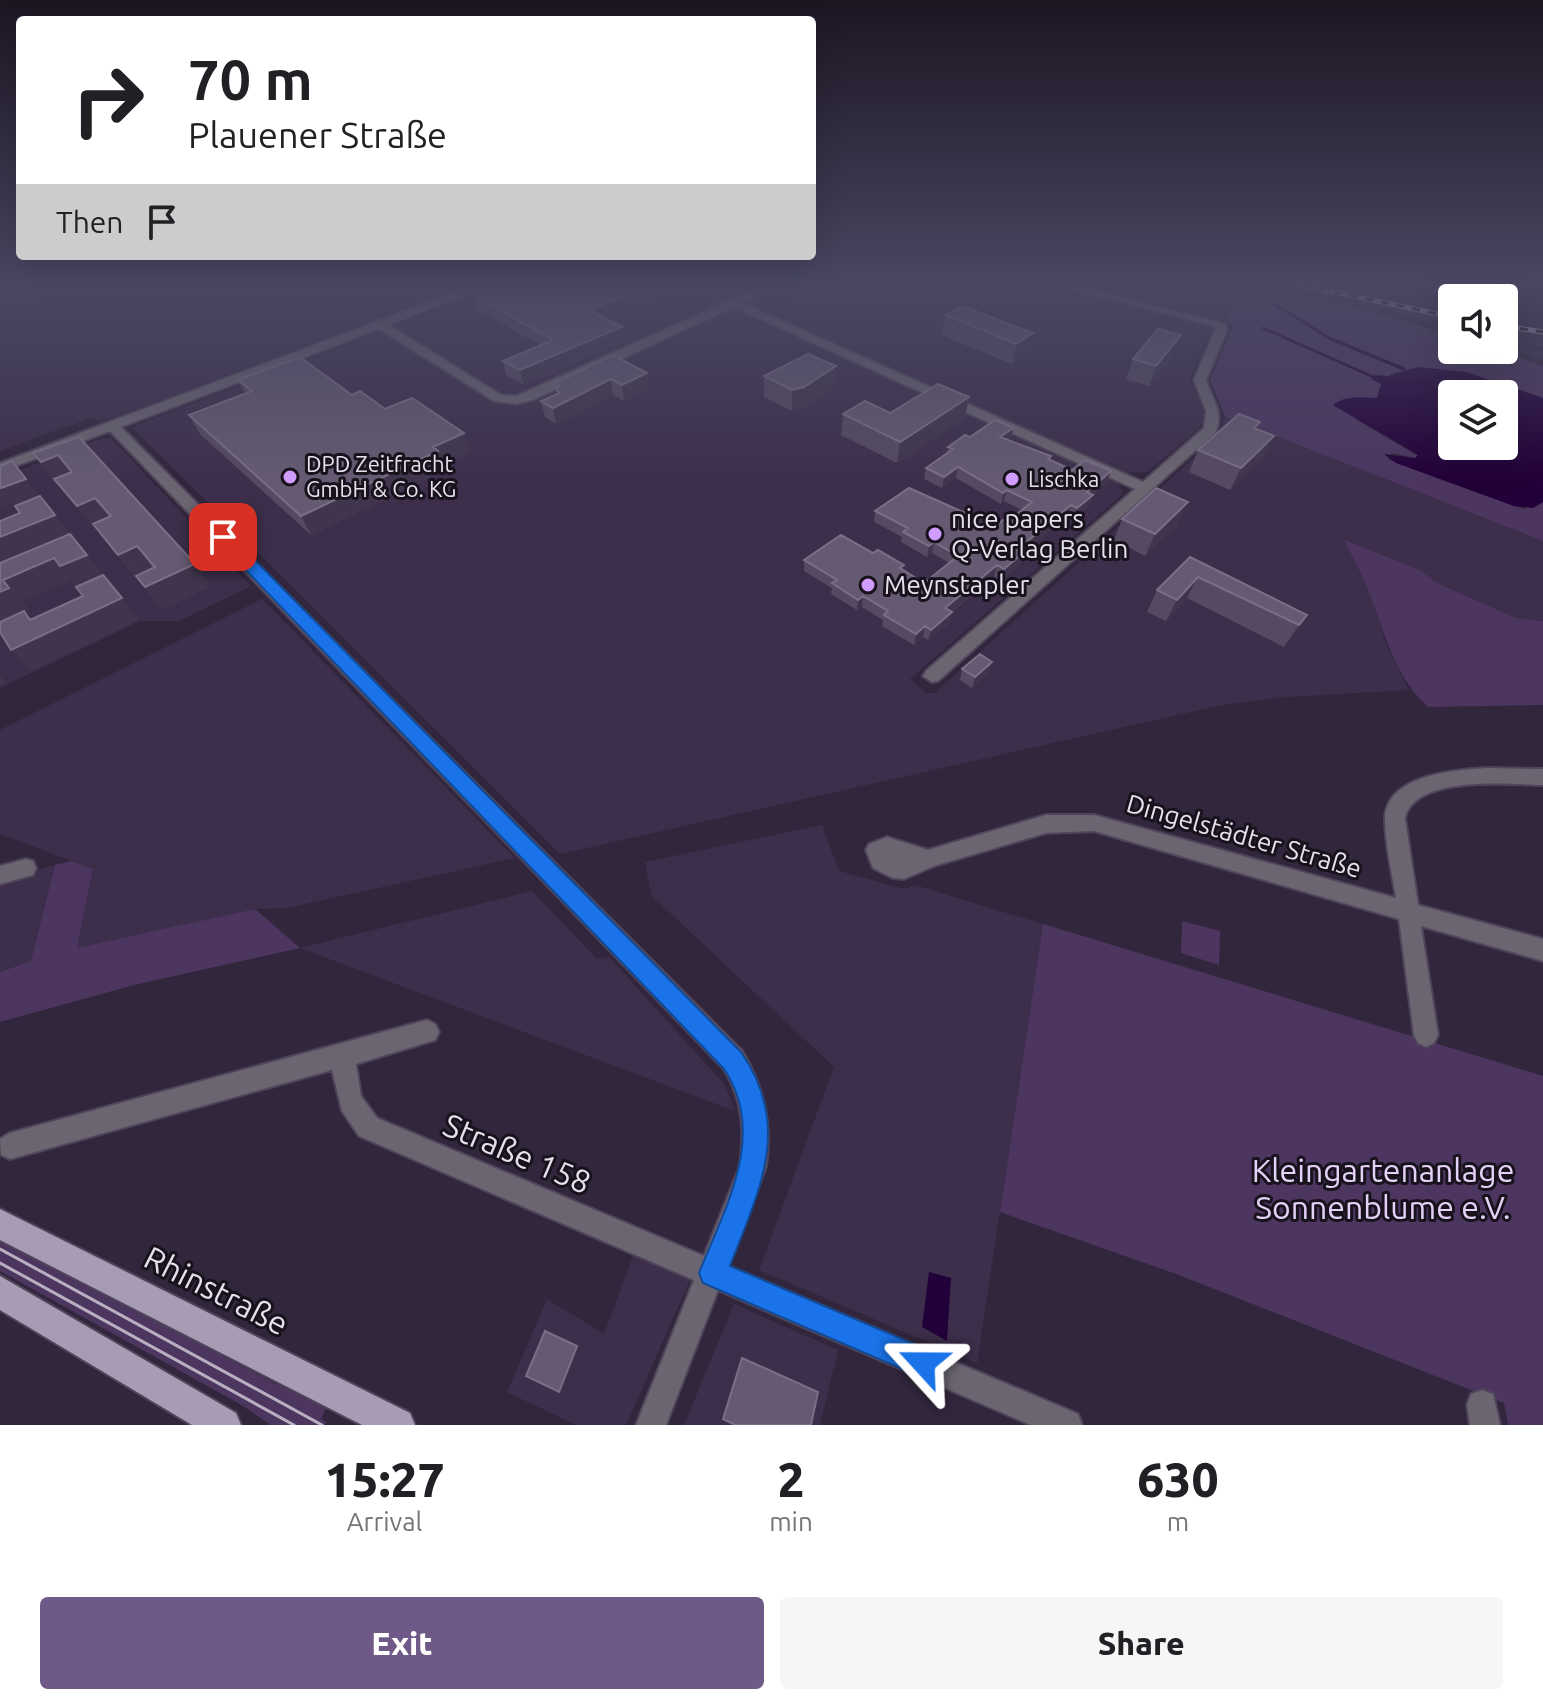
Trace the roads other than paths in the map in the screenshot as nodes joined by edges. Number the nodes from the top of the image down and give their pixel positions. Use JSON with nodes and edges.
{"nodes":[{"id":1,"x":319,"y":348,"type":"edge"},
{"id":2,"x":419,"y":348,"type":"edge"},
{"id":3,"x":634,"y":348,"type":"edge"},
{"id":4,"x":834,"y":348,"type":"edge"},
{"id":5,"x":1213,"y":348,"type":"edge"},
{"id":6,"x":113,"y":426,"type":"junction"},
{"id":7,"x":0,"y":468,"type":"edge"},
{"id":8,"x":1144,"y":488,"type":"junction"},
{"id":9,"x":932,"y":676,"type":"dead end"},
{"id":10,"x":1543,"y":777,"type":"edge"},
{"id":11,"x":928,"y":859,"type":"dead end"},
{"id":12,"x":26,"y":868,"type":"dead end"},
{"id":13,"x":0,"y":875,"type":"edge"},
{"id":14,"x":1409,"y":911,"type":"junction"},
{"id":15,"x":1543,"y":950,"type":"edge"},
{"id":16,"x":427,"y":1032,"type":"dead end"},
{"id":17,"x":1426,"y":1035,"type":"dead end"},
{"id":18,"x":343,"y":1055,"type":"junction"},
{"id":19,"x":10,"y":1146,"type":"dead end"},
{"id":20,"x":0,"y":1224,"type":"edge"},
{"id":21,"x":713,"y":1273,"type":"junction"},
{"id":22,"x":0,"y":1292,"type":"edge"},
{"id":23,"x":224,"y":1425,"type":"edge"},
{"id":24,"x":398,"y":1425,"type":"edge"},
{"id":25,"x":651,"y":1425,"type":"edge"},
{"id":26,"x":1067,"y":1425,"type":"edge"}],
"edges":[{"from":1,"to":6,"type":"street"},
{"from":2,"to":3,"type":"street"},
{"from":4,"to":8,"type":"street"},
{"from":5,"to":8,"type":"street"},
{"from":6,"to":7,"type":"street"},
{"from":6,"to":21,"type":"street"},
{"from":8,"to":9,"type":"street"},
{"from":10,"to":14,"type":"street"},
{"from":11,"to":14,"type":"street","name":"Dingelstädter Straße"},
{"from":12,"to":13,"type":"street"},
{"from":14,"to":15,"type":"street","name":"Dingelstädter Straße"},
{"from":14,"to":17,"type":"street"},
{"from":16,"to":18,"type":"street"},
{"from":18,"to":19,"type":"street"},
{"from":18,"to":21,"type":"street","name":"Straße 158"},
{"from":20,"to":24,"type":"main road","name":"Rhinstraße"},
{"from":21,"to":25,"type":"street"},
{"from":21,"to":26,"type":"street","name":"Straße 158"},
{"from":22,"to":23,"type":"main road"}]}
